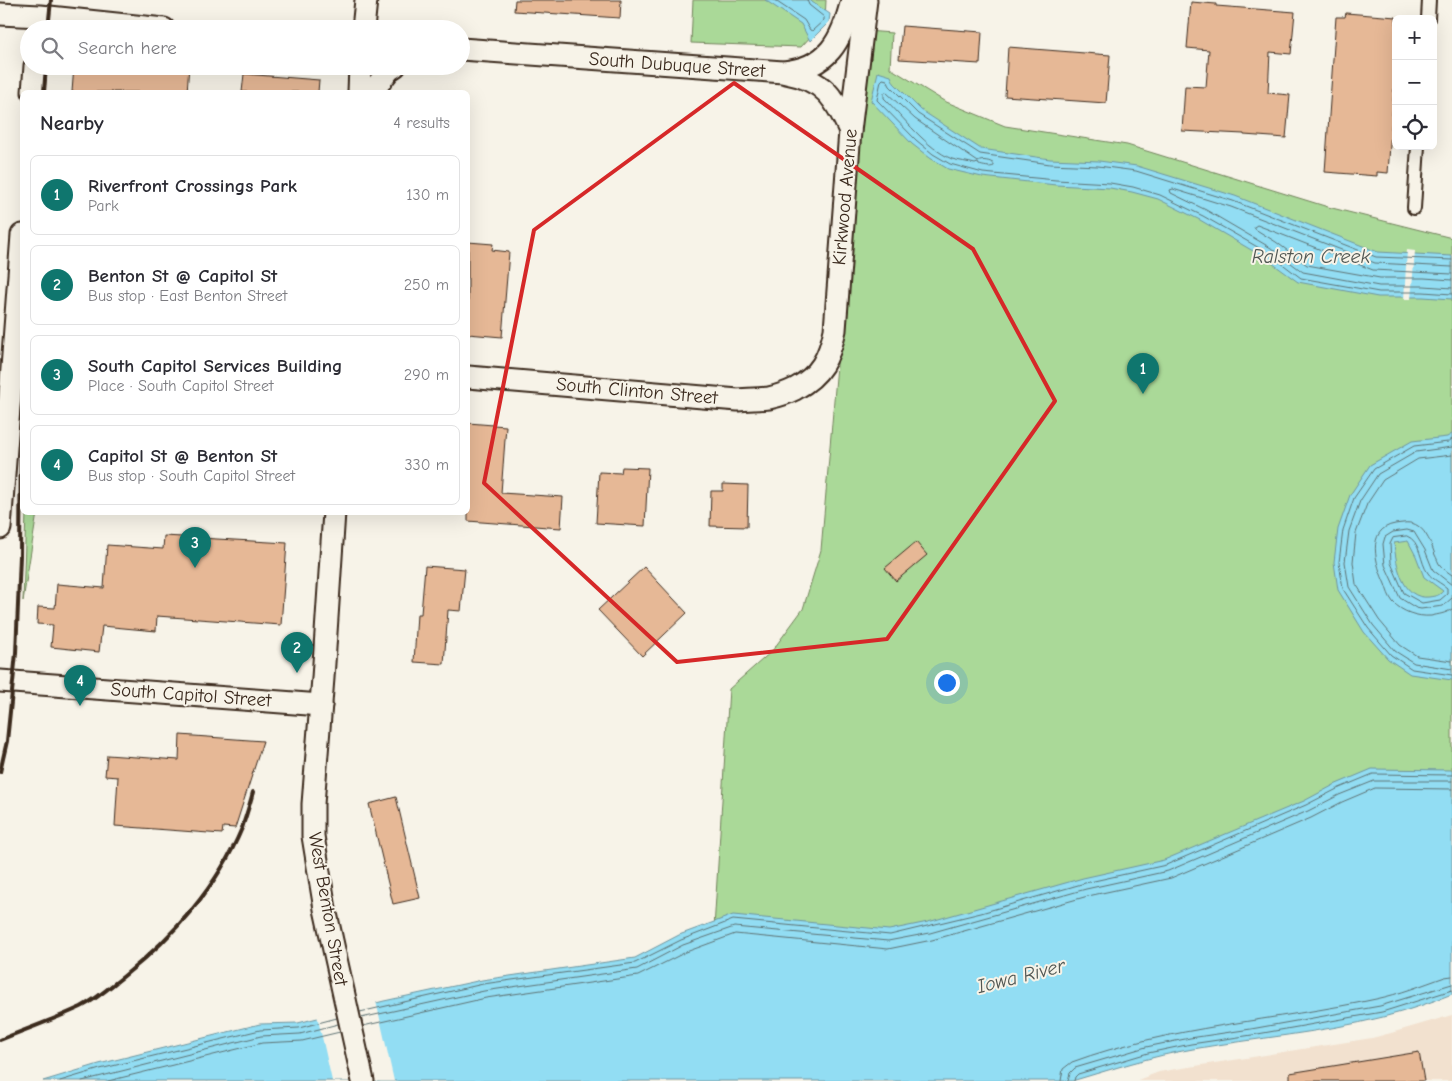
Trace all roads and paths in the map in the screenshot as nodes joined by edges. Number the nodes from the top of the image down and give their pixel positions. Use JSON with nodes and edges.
{"nodes":[{"id":1,"x":366,"y":0,"type":"edge"},
{"id":2,"x":852,"y":0,"type":"edge"},
{"id":3,"x":866,"y":0,"type":"edge"},
{"id":4,"x":1429,"y":0,"type":"edge"},
{"id":5,"x":0,"y":14,"type":"edge"},
{"id":6,"x":40,"y":15,"type":"edge"},
{"id":7,"x":1428,"y":15,"type":"edge"},
{"id":8,"x":84,"y":20,"type":"edge"},
{"id":9,"x":364,"y":20,"type":"edge"},
{"id":10,"x":470,"y":50,"type":"edge"},
{"id":11,"x":783,"y":72,"type":"junction"},
{"id":12,"x":35,"y":75,"type":"edge"},
{"id":13,"x":359,"y":75,"type":"edge"},
{"id":14,"x":385,"y":75,"type":"edge"},
{"id":15,"x":33,"y":90,"type":"edge"},
{"id":16,"x":358,"y":90,"type":"edge"},
{"id":17,"x":374,"y":90,"type":"edge"},
{"id":18,"x":850,"y":131,"type":"junction"},
{"id":19,"x":1418,"y":150,"type":"edge"},
{"id":20,"x":1414,"y":208,"type":"dead end"},
{"id":21,"x":20,"y":256,"type":"edge"},
{"id":22,"x":12,"y":342,"type":"edge"},
{"id":23,"x":470,"y":377,"type":"edge"},
{"id":24,"x":804,"y":384,"type":"joint"},
{"id":25,"x":334,"y":515,"type":"edge"},
{"id":26,"x":0,"y":528,"type":"edge"},
{"id":27,"x":0,"y":680,"type":"edge"},
{"id":28,"x":321,"y":705,"type":"junction"},
{"id":29,"x":363,"y":1081,"type":"edge"}],
"edges":[{"from":1,"to":9,"type":"street"},
{"from":2,"to":11,"type":"street","name":"South Dubuque Street"},
{"from":3,"to":18,"type":"street","name":"Kirkwood Avenue"},
{"from":4,"to":7,"type":"street"},
{"from":5,"to":6,"type":"street"},
{"from":6,"to":8,"type":"street"},
{"from":10,"to":11,"type":"street","name":"South Dubuque Street"},
{"from":11,"to":18,"type":"street"},
{"from":12,"to":15,"type":"street"},
{"from":13,"to":16,"type":"street"},
{"from":14,"to":17,"type":"street"},
{"from":18,"to":24,"type":"street","name":"Kirkwood Avenue"},
{"from":19,"to":20,"type":"street"},
{"from":21,"to":22,"type":"street"},
{"from":22,"to":26,"type":"street"},
{"from":23,"to":24,"type":"street","name":"South Clinton Street"},
{"from":25,"to":28,"type":"street","name":"West Benton Street"},
{"from":27,"to":28,"type":"street","name":"South Capitol Street"},
{"from":28,"to":29,"type":"street","name":"West Benton Street"}]}
